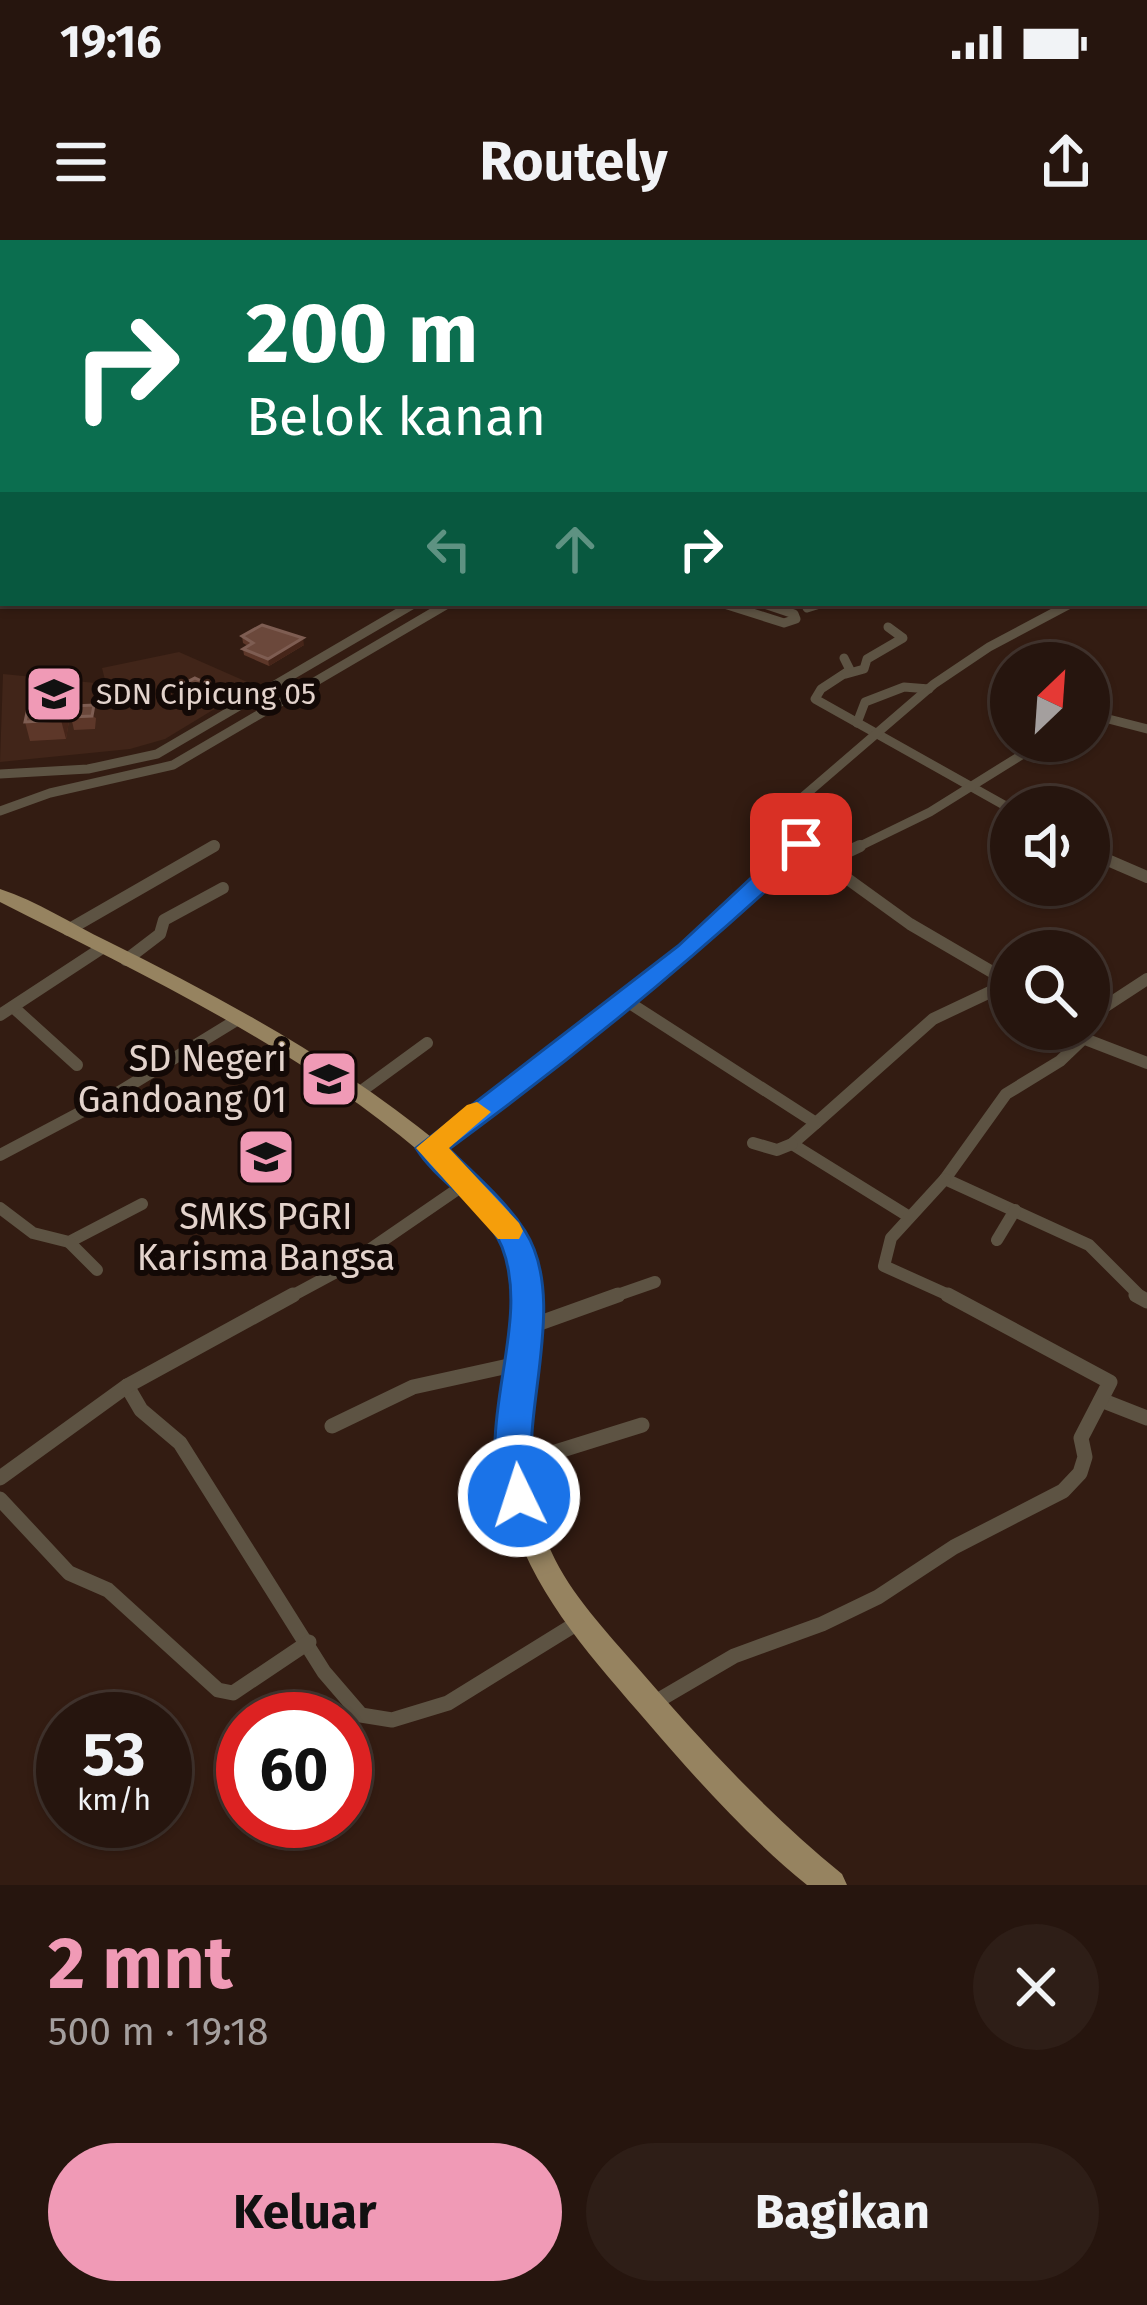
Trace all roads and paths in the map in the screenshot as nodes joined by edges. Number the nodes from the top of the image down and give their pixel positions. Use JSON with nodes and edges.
{"nodes":[{"id":1,"x":410,"y":606,"type":"edge"},
{"id":2,"x":444,"y":606,"type":"edge"},
{"id":3,"x":730,"y":606,"type":"edge"},
{"id":4,"x":771,"y":606,"type":"edge"},
{"id":5,"x":813,"y":606,"type":"edge"},
{"id":6,"x":1066,"y":606,"type":"edge"},
{"id":7,"x":807,"y":608,"type":"dead end"},
{"id":8,"x":888,"y":626,"type":"dead end"},
{"id":9,"x":352,"y":640,"type":"junction"},
{"id":10,"x":371,"y":649,"type":"junction"},
{"id":11,"x":844,"y":658,"type":"dead end"},
{"id":12,"x":844,"y":674,"type":"junction"},
{"id":13,"x":286,"y":680,"type":"junction"},
{"id":14,"x":305,"y":688,"type":"junction"},
{"id":15,"x":929,"y":689,"type":"junction"},
{"id":16,"x":1110,"y":719,"type":"edge"},
{"id":17,"x":857,"y":723,"type":"junction"},
{"id":18,"x":1147,"y":729,"type":"edge"},
{"id":19,"x":877,"y":734,"type":"junction"},
{"id":20,"x":1010,"y":762,"type":"edge"},
{"id":21,"x":0,"y":774,"type":"edge"},
{"id":22,"x":972,"y":785,"type":"junction"},
{"id":23,"x":990,"y":796,"type":"edge"},
{"id":24,"x":0,"y":811,"type":"edge"},
{"id":25,"x":215,"y":844,"type":"dead end"},
{"id":26,"x":801,"y":844,"type":"junction"},
{"id":27,"x":1110,"y":861,"type":"edge"},
{"id":28,"x":826,"y":862,"type":"junction"},
{"id":29,"x":1147,"y":878,"type":"edge"},
{"id":30,"x":223,"y":888,"type":"dead end"},
{"id":31,"x":804,"y":888,"type":"dead end"},
{"id":32,"x":0,"y":895,"type":"edge"},
{"id":33,"x":68,"y":930,"type":"junction"},
{"id":34,"x":114,"y":954,"type":"junction"},
{"id":35,"x":990,"y":971,"type":"edge"},
{"id":36,"x":1147,"y":979,"type":"edge"},
{"id":37,"x":990,"y":992,"type":"edge"},
{"id":38,"x":625,"y":1000,"type":"junction"},
{"id":39,"x":1110,"y":1003,"type":"edge"},
{"id":40,"x":13,"y":1006,"type":"junction"},
{"id":41,"x":0,"y":1015,"type":"edge"},
{"id":42,"x":240,"y":1018,"type":"junction"},
{"id":43,"x":427,"y":1043,"type":"dead end"},
{"id":44,"x":1110,"y":1048,"type":"edge"},
{"id":45,"x":1065,"y":1050,"type":"edge"},
{"id":46,"x":1147,"y":1063,"type":"edge"},
{"id":47,"x":76,"y":1065,"type":"dead end"},
{"id":48,"x":360,"y":1092,"type":"junction"},
{"id":49,"x":816,"y":1123,"type":"junction"},
{"id":50,"x":752,"y":1143,"type":"dead end"},
{"id":51,"x":792,"y":1144,"type":"junction"},
{"id":52,"x":430,"y":1148,"type":"junction"},
{"id":53,"x":0,"y":1155,"type":"edge"},
{"id":54,"x":945,"y":1179,"type":"junction"},
{"id":55,"x":468,"y":1182,"type":"junction"},
{"id":56,"x":142,"y":1204,"type":"dead end"},
{"id":57,"x":0,"y":1208,"type":"edge"},
{"id":58,"x":1015,"y":1210,"type":"junction"},
{"id":59,"x":908,"y":1216,"type":"junction"},
{"id":60,"x":997,"y":1240,"type":"dead end"},
{"id":61,"x":69,"y":1242,"type":"junction"},
{"id":62,"x":97,"y":1270,"type":"dead end"},
{"id":63,"x":655,"y":1282,"type":"dead end"},
{"id":64,"x":1147,"y":1301,"type":"edge"},
{"id":65,"x":525,"y":1329,"type":"junction"},
{"id":66,"x":523,"y":1363,"type":"junction"},
{"id":67,"x":127,"y":1386,"type":"junction"},
{"id":68,"x":1102,"y":1400,"type":"junction"},
{"id":69,"x":1147,"y":1418,"type":"edge"},
{"id":70,"x":642,"y":1425,"type":"dead end"},
{"id":71,"x":332,"y":1426,"type":"dead end"},
{"id":72,"x":516,"y":1464,"type":"junction"},
{"id":73,"x":0,"y":1478,"type":"edge"},
{"id":74,"x":0,"y":1499,"type":"edge"},
{"id":75,"x":580,"y":1621,"type":"junction"},
{"id":76,"x":309,"y":1642,"type":"junction"},
{"id":77,"x":651,"y":1704,"type":"junction"},
{"id":78,"x":831,"y":1885,"type":"edge"}],
"edges":[{"from":1,"to":9,"type":"street"},
{"from":2,"to":10,"type":"street"},
{"from":3,"to":4,"type":"street"},
{"from":5,"to":7,"type":"street"},
{"from":6,"to":15,"type":"street"},
{"from":8,"to":12,"type":"street"},
{"from":9,"to":10,"type":"street"},
{"from":9,"to":13,"type":"street"},
{"from":10,"to":14,"type":"street"},
{"from":11,"to":12,"type":"street"},
{"from":12,"to":17,"type":"street"},
{"from":13,"to":14,"type":"street"},
{"from":13,"to":21,"type":"street"},
{"from":14,"to":24,"type":"street"},
{"from":15,"to":17,"type":"street"},
{"from":15,"to":19,"type":"street"},
{"from":16,"to":18,"type":"street"},
{"from":17,"to":19,"type":"street"},
{"from":19,"to":22,"type":"street"},
{"from":19,"to":26,"type":"street"},
{"from":20,"to":22,"type":"street"},
{"from":22,"to":23,"type":"street"},
{"from":22,"to":28,"type":"street"},
{"from":25,"to":33,"type":"street"},
{"from":26,"to":28,"type":"street"},
{"from":26,"to":38,"type":"street"},
{"from":27,"to":29,"type":"street"},
{"from":28,"to":31,"type":"street"},
{"from":28,"to":35,"type":"street"},
{"from":30,"to":34,"type":"street"},
{"from":32,"to":33,"type":"main road"},
{"from":33,"to":34,"type":"main road"},
{"from":34,"to":40,"type":"street"},
{"from":34,"to":42,"type":"main road"},
{"from":36,"to":39,"type":"street"},
{"from":37,"to":49,"type":"street"},
{"from":38,"to":49,"type":"street"},
{"from":38,"to":52,"type":"street"},
{"from":40,"to":41,"type":"street"},
{"from":40,"to":47,"type":"street"},
{"from":42,"to":48,"type":"main road"},
{"from":42,"to":53,"type":"street"},
{"from":43,"to":48,"type":"street"},
{"from":44,"to":46,"type":"street"},
{"from":45,"to":54,"type":"street"},
{"from":48,"to":52,"type":"main road"},
{"from":49,"to":51,"type":"street"},
{"from":50,"to":51,"type":"street"},
{"from":51,"to":59,"type":"street"},
{"from":52,"to":55,"type":"main road"},
{"from":54,"to":58,"type":"street"},
{"from":54,"to":59,"type":"street"},
{"from":55,"to":65,"type":"main road"},
{"from":55,"to":67,"type":"street"},
{"from":56,"to":61,"type":"street"},
{"from":57,"to":61,"type":"street"},
{"from":58,"to":60,"type":"street"},
{"from":58,"to":64,"type":"street"},
{"from":59,"to":68,"type":"street"},
{"from":61,"to":62,"type":"street"},
{"from":63,"to":65,"type":"street"},
{"from":65,"to":66,"type":"main road"},
{"from":66,"to":71,"type":"street"},
{"from":66,"to":72,"type":"main road"},
{"from":67,"to":73,"type":"street"},
{"from":67,"to":76,"type":"street"},
{"from":68,"to":69,"type":"street"},
{"from":68,"to":77,"type":"street"},
{"from":70,"to":72,"type":"street"},
{"from":72,"to":75,"type":"main road"},
{"from":74,"to":76,"type":"street"},
{"from":75,"to":76,"type":"street"},
{"from":75,"to":77,"type":"main road"},
{"from":77,"to":78,"type":"main road"}]}
